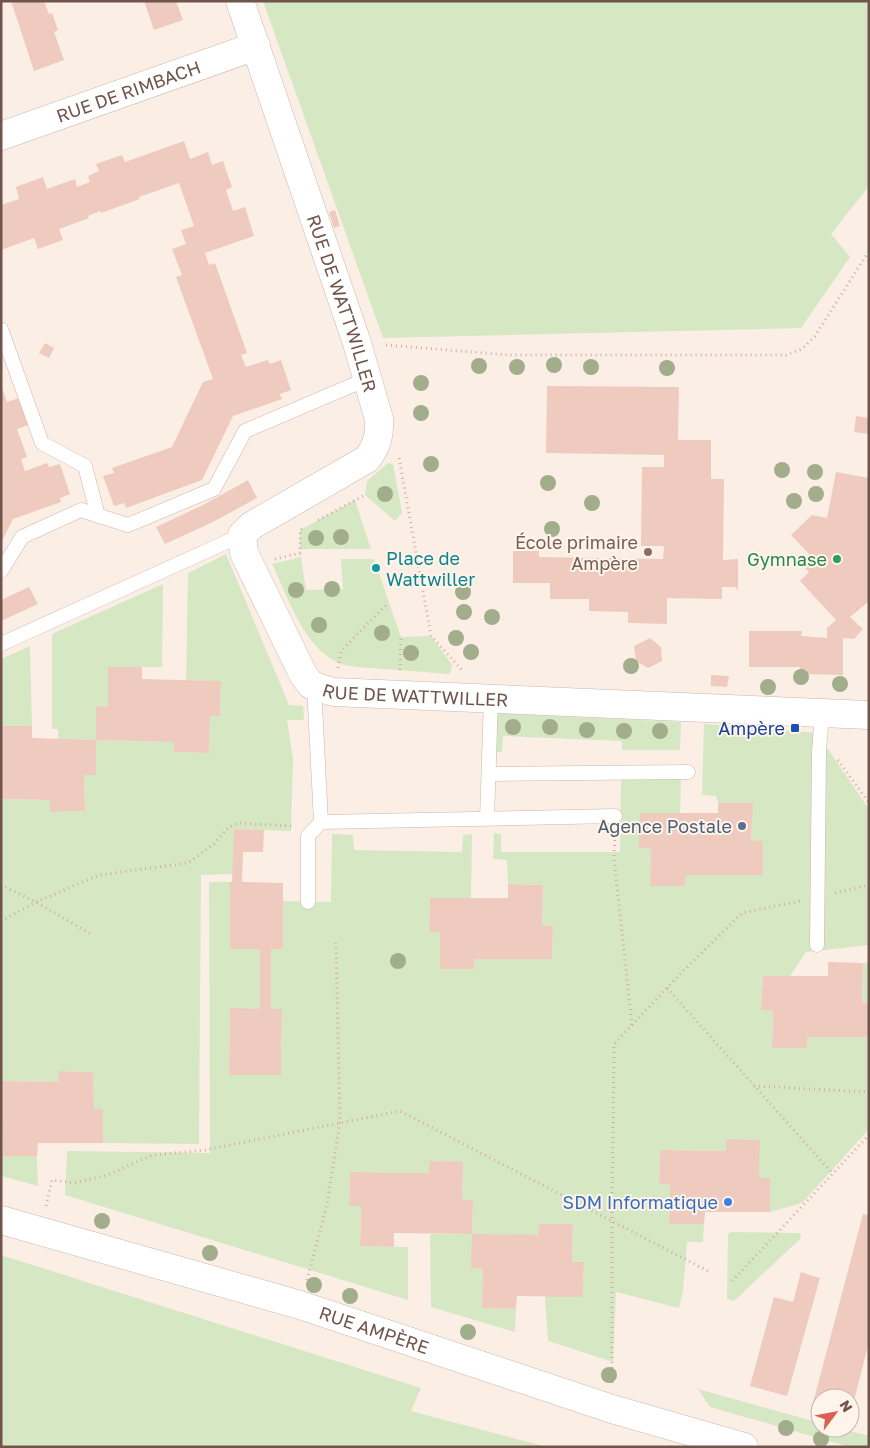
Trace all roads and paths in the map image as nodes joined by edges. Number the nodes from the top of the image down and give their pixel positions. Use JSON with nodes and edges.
{"nodes":[{"id":1,"x":240,"y":1,"type":"edge"},
{"id":2,"x":256,"y":46,"type":"junction"},
{"id":3,"x":1,"y":136,"type":"edge"},
{"id":4,"x":869,"y":251,"type":"edge"},
{"id":5,"x":1,"y":328,"type":"edge"},
{"id":6,"x":357,"y":343,"type":"junction"},
{"id":7,"x":368,"y":379,"type":"junction"},
{"id":8,"x":376,"y":447,"type":"junction"},
{"id":9,"x":365,"y":495,"type":"dead end"},
{"id":10,"x":98,"y":516,"type":"junction"},
{"id":11,"x":316,"y":522,"type":"dead end"},
{"id":12,"x":308,"y":526,"type":"dead end"},
{"id":13,"x":242,"y":536,"type":"junction"},
{"id":14,"x":300,"y":549,"type":"dead end"},
{"id":15,"x":1,"y":571,"type":"edge"},
{"id":16,"x":388,"y":603,"type":"dead end"},
{"id":17,"x":401,"y":637,"type":"dead end"},
{"id":18,"x":1,"y":644,"type":"edge"},
{"id":19,"x":464,"y":671,"type":"dead end"},
{"id":20,"x":324,"y":689,"type":"junction"},
{"id":21,"x":400,"y":695,"type":"junction"},
{"id":22,"x":490,"y":700,"type":"junction"},
{"id":23,"x":822,"y":712,"type":"junction"},
{"id":24,"x":869,"y":715,"type":"edge"},
{"id":25,"x":836,"y":757,"type":"dead end"},
{"id":26,"x":688,"y":772,"type":"dead end"},
{"id":27,"x":488,"y":774,"type":"junction"},
{"id":28,"x":869,"y":803,"type":"edge"},
{"id":29,"x":615,"y":816,"type":"joint"},
{"id":30,"x":488,"y":819,"type":"junction"},
{"id":31,"x":321,"y":822,"type":"junction"},
{"id":32,"x":308,"y":836,"type":"junction"},
{"id":33,"x":1,"y":885,"type":"edge"},
{"id":34,"x":869,"y":885,"type":"edge"},
{"id":35,"x":818,"y":897,"type":"junction"},
{"id":36,"x":36,"y":902,"type":"junction"},
{"id":37,"x":308,"y":902,"type":"dead end"},
{"id":38,"x":1,"y":921,"type":"edge"},
{"id":39,"x":91,"y":934,"type":"dead end"},
{"id":40,"x":336,"y":944,"type":"dead end"},
{"id":41,"x":817,"y":946,"type":"dead end"},
{"id":42,"x":667,"y":988,"type":"junction"},
{"id":43,"x":632,"y":1026,"type":"junction"},
{"id":44,"x":753,"y":1086,"type":"junction"},
{"id":45,"x":869,"y":1092,"type":"edge"},
{"id":46,"x":340,"y":1122,"type":"junction"},
{"id":47,"x":869,"y":1135,"type":"edge"},
{"id":48,"x":833,"y":1174,"type":"junction"},
{"id":49,"x":1,"y":1220,"type":"edge"},
{"id":50,"x":612,"y":1220,"type":"junction"},
{"id":51,"x":40,"y":1232,"type":"junction"},
{"id":52,"x":708,"y":1271,"type":"dead end"},
{"id":53,"x":732,"y":1281,"type":"dead end"},
{"id":54,"x":300,"y":1305,"type":"junction"},
{"id":55,"x":612,"y":1409,"type":"junction"},
{"id":56,"x":744,"y":1447,"type":"edge"}],
"edges":[{"from":1,"to":2,"type":"street","name":"RUE DE WATTWILLER"},
{"from":2,"to":3,"type":"street","name":"RUE DE RIMBACH"},
{"from":2,"to":6,"type":"street","name":"RUE DE WATTWILLER"},
{"from":4,"to":6,"type":"path"},
{"from":5,"to":10,"type":"lane"},
{"from":6,"to":7,"type":"street","name":"RUE DE WATTWILLER"},
{"from":7,"to":8,"type":"street","name":"RUE DE WATTWILLER"},
{"from":7,"to":10,"type":"lane"},
{"from":8,"to":13,"type":"street"},
{"from":8,"to":19,"type":"path"},
{"from":9,"to":11,"type":"path"},
{"from":10,"to":15,"type":"lane"},
{"from":12,"to":14,"type":"path"},
{"from":13,"to":18,"type":"lane"},
{"from":13,"to":20,"type":"street","name":"RUE DE WATTWILLER"},
{"from":16,"to":20,"type":"path"},
{"from":17,"to":21,"type":"path"},
{"from":20,"to":21,"type":"street","name":"RUE DE WATTWILLER"},
{"from":20,"to":31,"type":"lane"},
{"from":21,"to":22,"type":"street","name":"RUE DE WATTWILLER"},
{"from":22,"to":23,"type":"street","name":"RUE DE WATTWILLER"},
{"from":22,"to":27,"type":"lane"},
{"from":23,"to":24,"type":"street","name":"RUE DE WATTWILLER"},
{"from":23,"to":35,"type":"lane"},
{"from":25,"to":28,"type":"path"},
{"from":26,"to":27,"type":"lane"},
{"from":27,"to":30,"type":"lane"},
{"from":29,"to":30,"type":"lane"},
{"from":29,"to":43,"type":"path"},
{"from":30,"to":31,"type":"lane"},
{"from":31,"to":32,"type":"lane"},
{"from":32,"to":36,"type":"path"},
{"from":32,"to":37,"type":"lane"},
{"from":33,"to":36,"type":"path"},
{"from":34,"to":35,"type":"path"},
{"from":35,"to":41,"type":"lane"},
{"from":35,"to":42,"type":"path"},
{"from":36,"to":38,"type":"path"},
{"from":36,"to":39,"type":"path"},
{"from":40,"to":46,"type":"path"},
{"from":42,"to":43,"type":"path"},
{"from":42,"to":44,"type":"path"},
{"from":43,"to":50,"type":"path"},
{"from":44,"to":45,"type":"path"},
{"from":44,"to":48,"type":"path"},
{"from":46,"to":50,"type":"path"},
{"from":46,"to":51,"type":"path"},
{"from":46,"to":54,"type":"path"},
{"from":47,"to":48,"type":"path"},
{"from":48,"to":53,"type":"path"},
{"from":49,"to":51,"type":"street","name":"RUE AMPÈRE"},
{"from":50,"to":52,"type":"path"},
{"from":50,"to":55,"type":"path"},
{"from":51,"to":54,"type":"street","name":"RUE AMPÈRE"},
{"from":54,"to":55,"type":"street","name":"RUE AMPÈRE"},
{"from":55,"to":56,"type":"street","name":"RUE AMPÈRE"}]}
